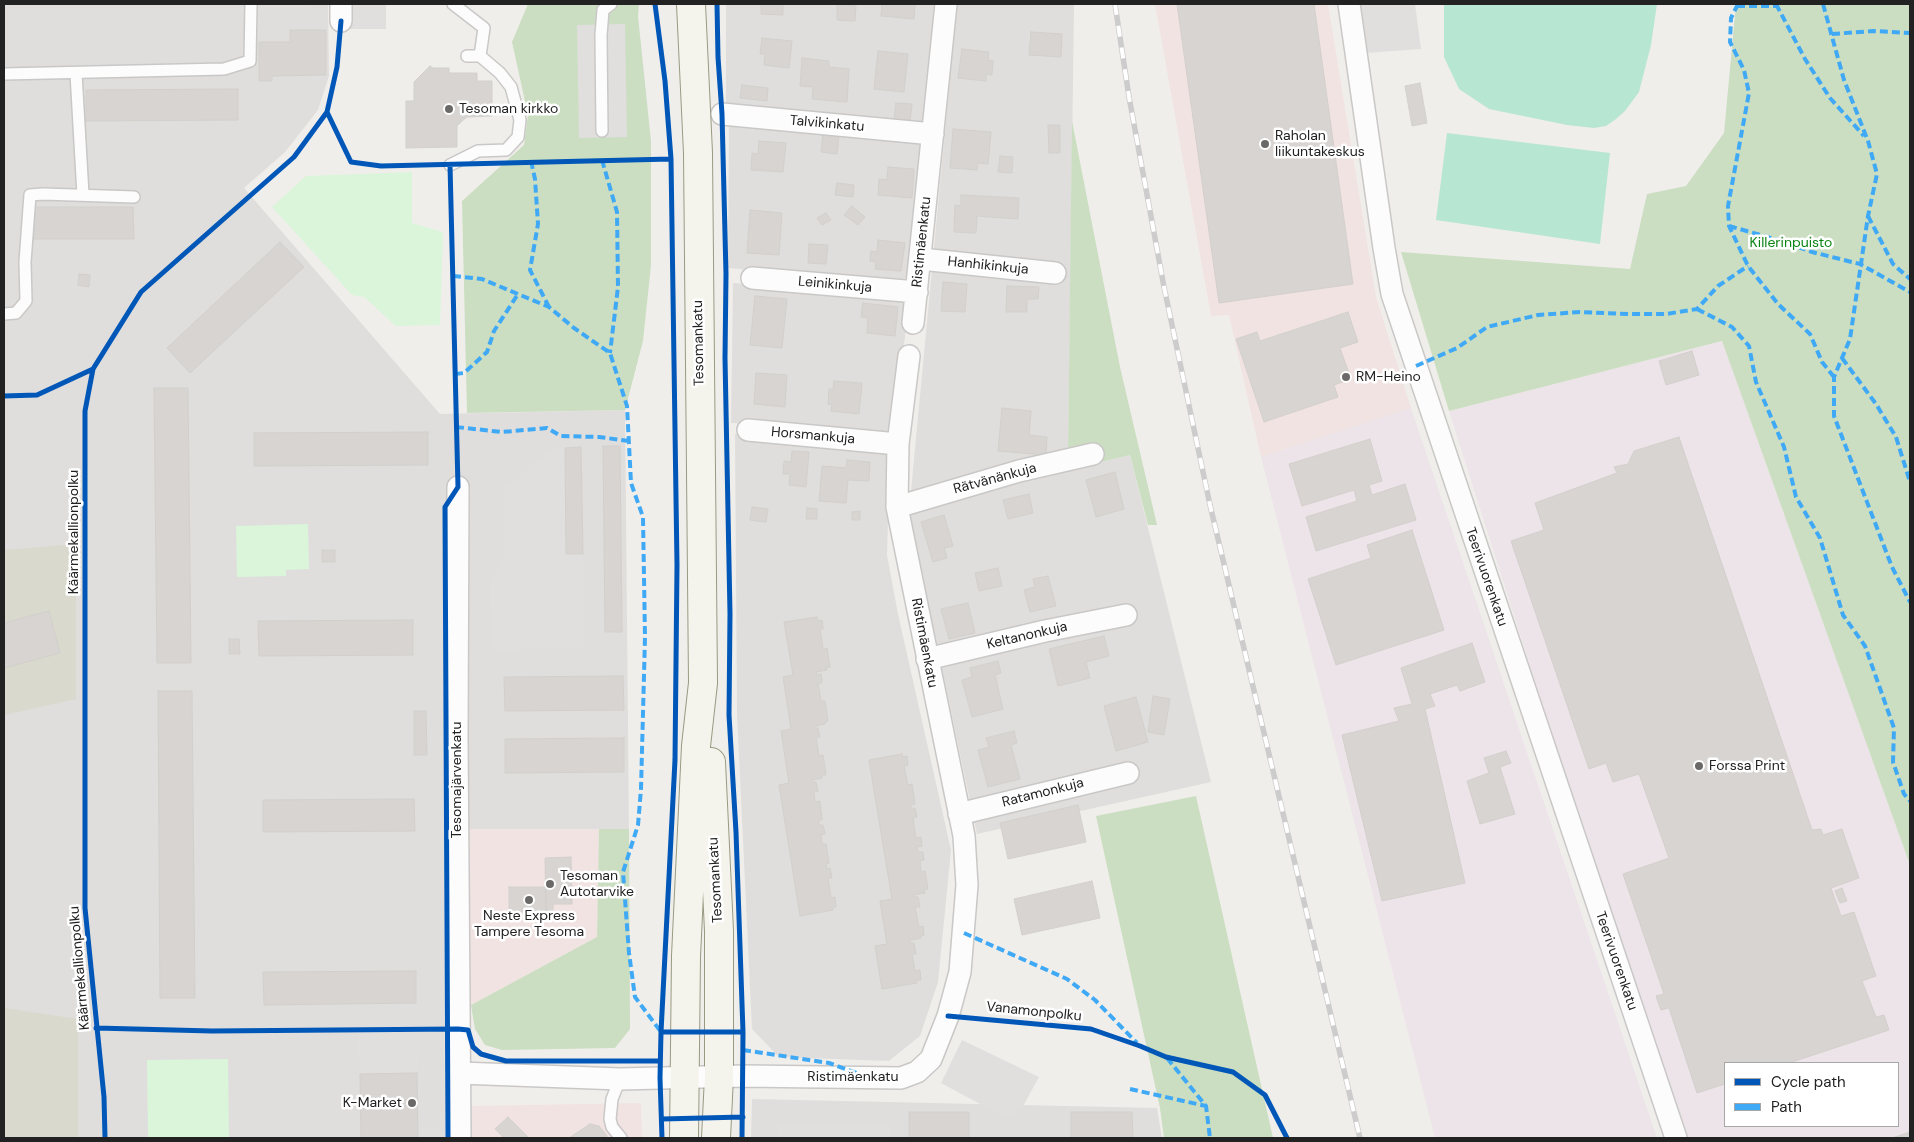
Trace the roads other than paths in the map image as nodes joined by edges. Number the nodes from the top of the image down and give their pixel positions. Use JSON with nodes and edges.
{"nodes":[{"id":1,"x":251,"y":4,"type":"edge"},
{"id":2,"x":453,"y":4,"type":"edge"},
{"id":3,"x":611,"y":4,"type":"edge"},
{"id":4,"x":691,"y":4,"type":"edge"},
{"id":5,"x":946,"y":4,"type":"edge"},
{"id":6,"x":1349,"y":4,"type":"edge"},
{"id":7,"x":467,"y":56,"type":"dead end"},
{"id":8,"x":480,"y":56,"type":"junction"},
{"id":9,"x":76,"y":73,"type":"junction"},
{"id":10,"x":4,"y":74,"type":"edge"},
{"id":11,"x":722,"y":114,"type":"dead end"},
{"id":12,"x":602,"y":131,"type":"dead end"},
{"id":13,"x":933,"y":134,"type":"junction"},
{"id":14,"x":450,"y":164,"type":"dead end"},
{"id":15,"x":83,"y":195,"type":"junction"},
{"id":16,"x":134,"y":197,"type":"dead end"},
{"id":17,"x":920,"y":259,"type":"junction"},
{"id":18,"x":1055,"y":273,"type":"dead end"},
{"id":19,"x":752,"y":278,"type":"dead end"},
{"id":20,"x":917,"y":292,"type":"junction"},
{"id":21,"x":4,"y":314,"type":"edge"},
{"id":22,"x":913,"y":323,"type":"dead end"},
{"id":23,"x":909,"y":356,"type":"dead end"},
{"id":24,"x":748,"y":430,"type":"dead end"},
{"id":25,"x":898,"y":444,"type":"junction"},
{"id":26,"x":1093,"y":454,"type":"dead end"},
{"id":27,"x":458,"y":487,"type":"dead end"},
{"id":28,"x":897,"y":507,"type":"junction"},
{"id":29,"x":1126,"y":615,"type":"dead end"},
{"id":30,"x":928,"y":659,"type":"junction"},
{"id":31,"x":702,"y":683,"type":"junction"},
{"id":32,"x":1128,"y":773,"type":"dead end"},
{"id":33,"x":959,"y":814,"type":"junction"},
{"id":34,"x":460,"y":1074,"type":"junction"},
{"id":35,"x":684,"y":1077,"type":"junction"},
{"id":36,"x":719,"y":1077,"type":"junction"},
{"id":37,"x":620,"y":1079,"type":"junction"},
{"id":38,"x":460,"y":1138,"type":"edge"},
{"id":39,"x":621,"y":1138,"type":"edge"},
{"id":40,"x":684,"y":1138,"type":"edge"},
{"id":41,"x":716,"y":1138,"type":"edge"},
{"id":42,"x":1676,"y":1138,"type":"edge"}],
"edges":[{"from":1,"to":9,"type":"lane"},
{"from":2,"to":8,"type":"lane"},
{"from":3,"to":12,"type":"lane"},
{"from":4,"to":31,"type":"main road","name":"Tesomankatu"},
{"from":5,"to":13,"type":"street","name":"Ristimäenkatu"},
{"from":6,"to":42,"type":"street","name":"Teerivuorenkatu"},
{"from":7,"to":8,"type":"lane"},
{"from":8,"to":14,"type":"lane"},
{"from":9,"to":10,"type":"lane"},
{"from":9,"to":15,"type":"lane"},
{"from":11,"to":13,"type":"street","name":"Talvikinkatu"},
{"from":13,"to":17,"type":"street","name":"Ristimäenkatu"},
{"from":15,"to":16,"type":"lane"},
{"from":15,"to":21,"type":"lane"},
{"from":17,"to":18,"type":"street","name":"Hanhikinkuja"},
{"from":17,"to":20,"type":"street","name":"Ristimäenkatu"},
{"from":19,"to":20,"type":"street","name":"Leinikinkuja"},
{"from":20,"to":22,"type":"street","name":"Ristimäenkatu"},
{"from":23,"to":25,"type":"street","name":"Ristimäenkatu"},
{"from":24,"to":25,"type":"street","name":"Horsmankuja"},
{"from":25,"to":28,"type":"street","name":"Ristimäenkatu"},
{"from":26,"to":28,"type":"street","name":"Rätvänänkuja"},
{"from":27,"to":34,"type":"street","name":"Tesomajärvenkatu"},
{"from":28,"to":30,"type":"street","name":"Ristimäenkatu"},
{"from":29,"to":30,"type":"street","name":"Keltanonkuja"},
{"from":30,"to":33,"type":"street","name":"Ristimäenkatu"},
{"from":31,"to":35,"type":"main road","name":"Tesomankatu"},
{"from":31,"to":36,"type":"main road","name":"Tesomankatu"},
{"from":32,"to":33,"type":"street","name":"Ratamonkuja"},
{"from":33,"to":36,"type":"street","name":"Ristimäenkatu"},
{"from":34,"to":37,"type":"street"},
{"from":34,"to":38,"type":"street","name":"Tesomajärvenkatu"},
{"from":35,"to":36,"type":"street"},
{"from":35,"to":37,"type":"street"},
{"from":35,"to":40,"type":"main road","name":"Tesomankatu"},
{"from":36,"to":41,"type":"main road","name":"Tesomankatu"},
{"from":37,"to":39,"type":"lane"}]}
